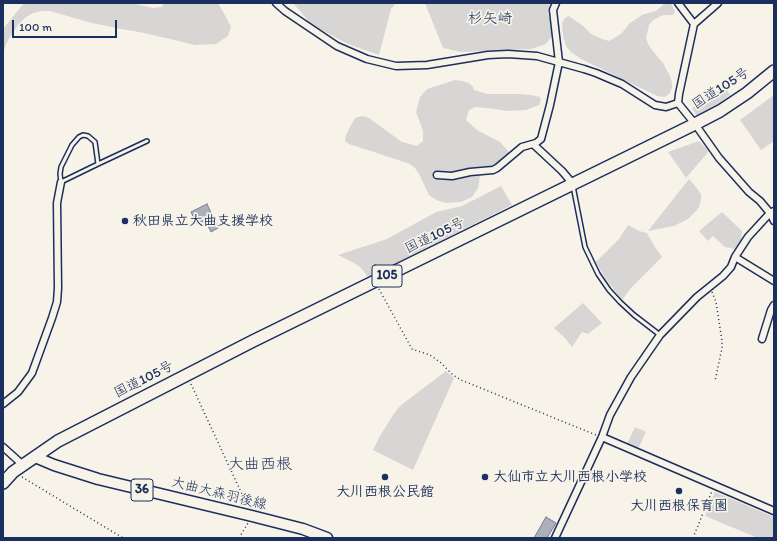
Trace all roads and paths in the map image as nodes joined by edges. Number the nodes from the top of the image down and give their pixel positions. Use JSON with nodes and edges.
{"nodes":[{"id":1,"x":276,"y":3,"type":"edge"},
{"id":2,"x":556,"y":3,"type":"edge"},
{"id":3,"x":678,"y":3,"type":"edge"},
{"id":4,"x":718,"y":3,"type":"edge"},
{"id":5,"x":694,"y":24,"type":"junction"},
{"id":6,"x":559,"y":62,"type":"junction"},
{"id":7,"x":774,"y":71,"type":"edge"},
{"id":8,"x":678,"y":103,"type":"junction"},
{"id":9,"x":695,"y":124,"type":"junction"},
{"id":10,"x":147,"y":141,"type":"dead end"},
{"id":11,"x":533,"y":144,"type":"junction"},
{"id":12,"x":98,"y":164,"type":"junction"},
{"id":13,"x":437,"y":175,"type":"dead end"},
{"id":14,"x":61,"y":182,"type":"junction"},
{"id":15,"x":573,"y":184,"type":"junction"},
{"id":16,"x":772,"y":212,"type":"edge"},
{"id":17,"x":774,"y":221,"type":"edge"},
{"id":18,"x":736,"y":258,"type":"junction"},
{"id":19,"x":376,"y":281,"type":"junction"},
{"id":20,"x":774,"y":281,"type":"edge"},
{"id":21,"x":710,"y":287,"type":"junction"},
{"id":22,"x":774,"y":305,"type":"edge"},
{"id":23,"x":660,"y":335,"type":"junction"},
{"id":24,"x":762,"y":339,"type":"dead end"},
{"id":25,"x":186,"y":375,"type":"junction"},
{"id":26,"x":715,"y":381,"type":"dead end"},
{"id":27,"x":3,"y":404,"type":"edge"},
{"id":28,"x":602,"y":437,"type":"junction"},
{"id":29,"x":3,"y":447,"type":"edge"},
{"id":30,"x":35,"y":457,"type":"junction"},
{"id":31,"x":23,"y":465,"type":"junction"},
{"id":32,"x":14,"y":472,"type":"junction"},
{"id":33,"x":3,"y":483,"type":"edge"},
{"id":34,"x":714,"y":486,"type":"junction"},
{"id":35,"x":774,"y":511,"type":"edge"},
{"id":36,"x":252,"y":516,"type":"junction"},
{"id":37,"x":123,"y":538,"type":"edge"},
{"id":38,"x":239,"y":538,"type":"edge"},
{"id":39,"x":327,"y":538,"type":"edge"},
{"id":40,"x":555,"y":538,"type":"edge"},
{"id":41,"x":693,"y":538,"type":"edge"}],
"edges":[{"from":1,"to":6,"type":"street"},
{"from":2,"to":6,"type":"street"},
{"from":3,"to":5,"type":"street"},
{"from":4,"to":5,"type":"street"},
{"from":5,"to":8,"type":"street"},
{"from":6,"to":8,"type":"street"},
{"from":6,"to":11,"type":"street"},
{"from":7,"to":9,"type":"highway","name":"国道105号","number":"105"},
{"from":8,"to":9,"type":"street"},
{"from":9,"to":15,"type":"highway","name":"国道105号","number":"105"},
{"from":9,"to":16,"type":"street"},
{"from":10,"to":12,"type":"lane"},
{"from":11,"to":13,"type":"street"},
{"from":11,"to":15,"type":"street"},
{"from":12,"to":14,"type":"lane"},
{"from":12,"to":14,"type":"lane"},
{"from":14,"to":27,"type":"street"},
{"from":15,"to":19,"type":"highway","name":"国道105号","number":"105"},
{"from":15,"to":23,"type":"lane"},
{"from":16,"to":17,"type":"street"},
{"from":16,"to":18,"type":"street"},
{"from":18,"to":20,"type":"street"},
{"from":18,"to":21,"type":"street"},
{"from":19,"to":25,"type":"highway","name":"国道105号","number":"105"},
{"from":19,"to":28,"type":"path"},
{"from":21,"to":23,"type":"street"},
{"from":21,"to":26,"type":"path"},
{"from":22,"to":24,"type":"street"},
{"from":23,"to":28,"type":"street"},
{"from":25,"to":30,"type":"highway","name":"国道105号","number":"105"},
{"from":25,"to":36,"type":"path"},
{"from":28,"to":34,"type":"street"},
{"from":28,"to":40,"type":"street"},
{"from":29,"to":31,"type":"street"},
{"from":30,"to":31,"type":"highway","name":"国道105号","number":"105"},
{"from":30,"to":36,"type":"main road","name":"大曲大森羽後線","number":"36"},
{"from":31,"to":32,"type":"highway","name":"国道105号","number":"105"},
{"from":32,"to":33,"type":"highway","name":"国道105号","number":"105"},
{"from":32,"to":37,"type":"path"},
{"from":34,"to":35,"type":"street"},
{"from":34,"to":41,"type":"path"},
{"from":36,"to":38,"type":"path"},
{"from":36,"to":39,"type":"main road","name":"大曲大森羽後線","number":"36"}]}
